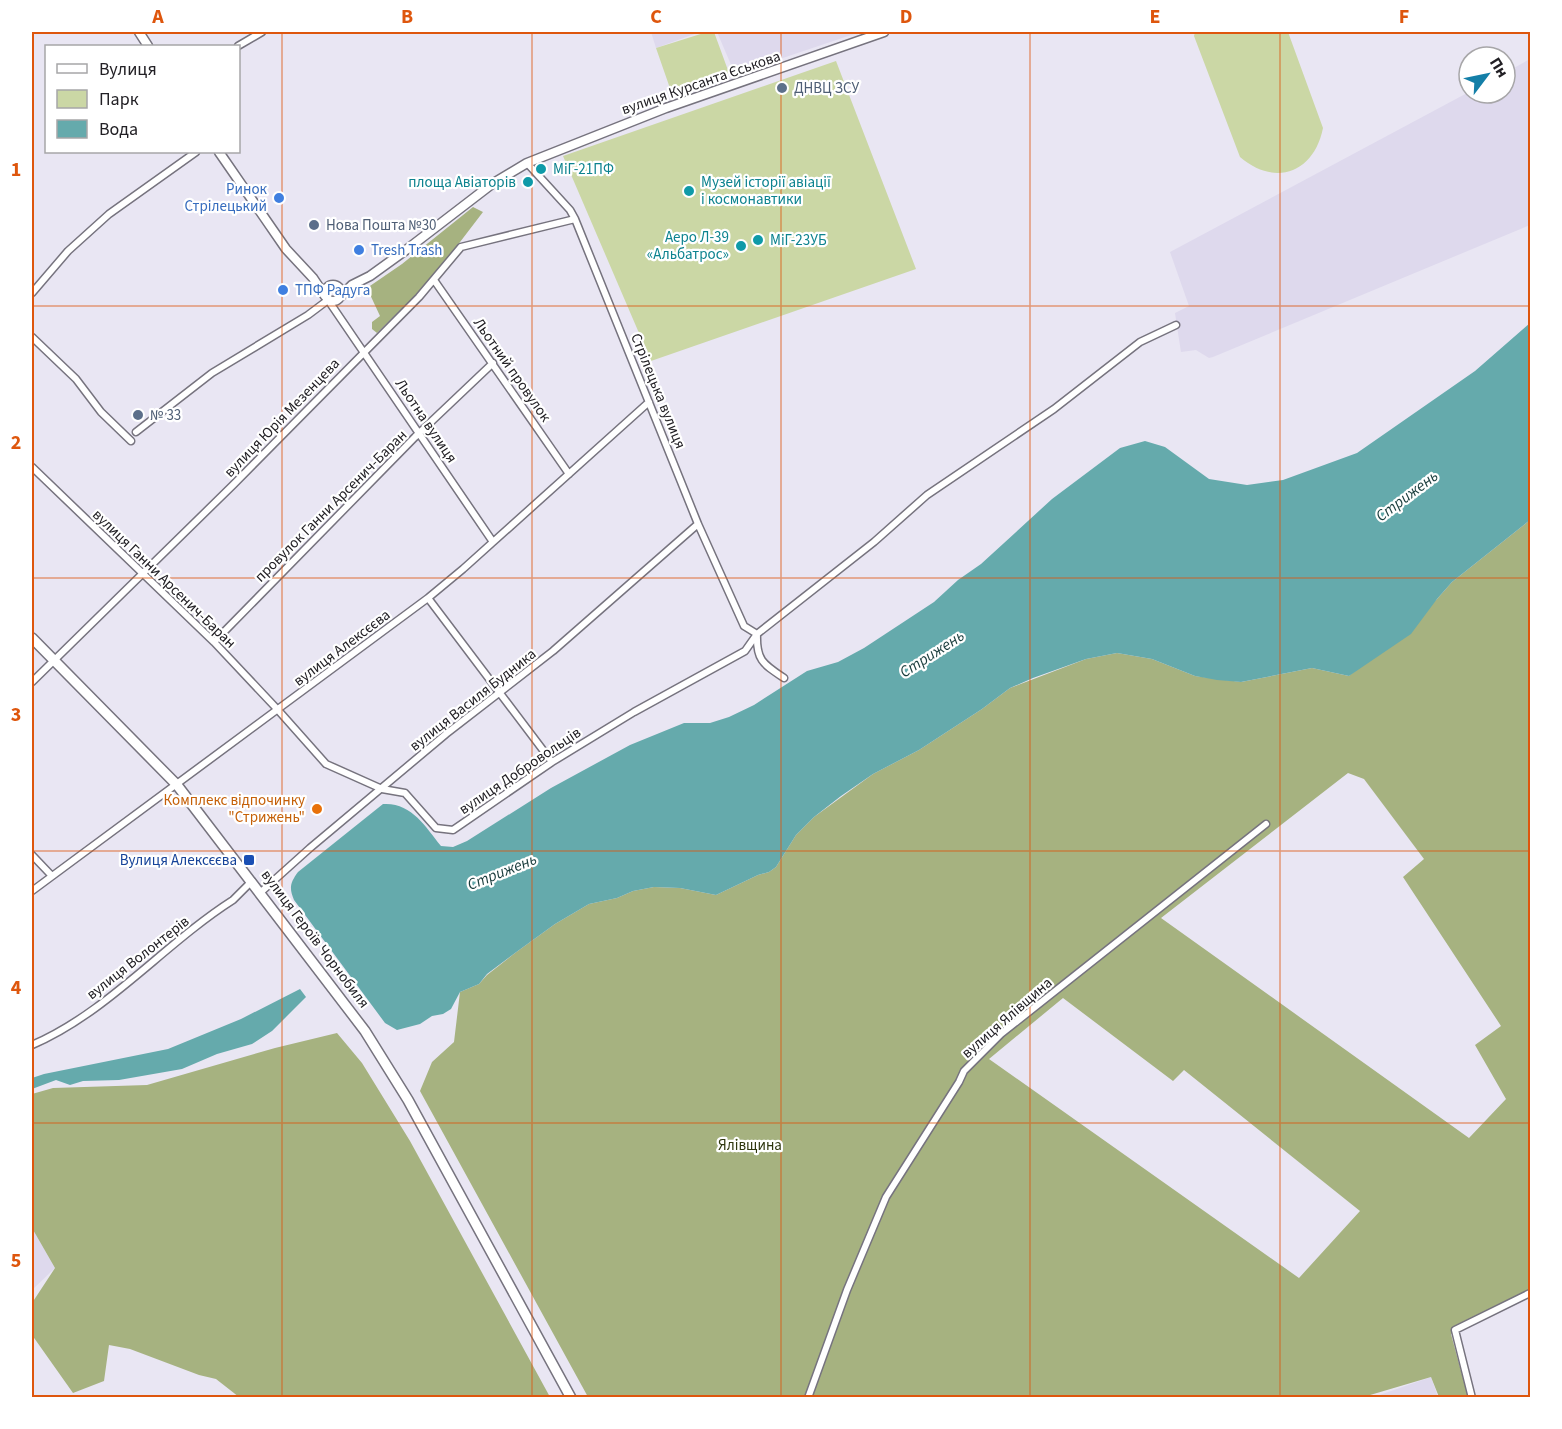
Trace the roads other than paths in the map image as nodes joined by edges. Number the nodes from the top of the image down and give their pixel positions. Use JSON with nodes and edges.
{"nodes":[{"id":1,"x":139,"y":32,"type":"edge"},
{"id":2,"x":262,"y":32,"type":"edge"},
{"id":3,"x":884,"y":32,"type":"edge"},
{"id":4,"x":147,"y":45,"type":"edge"},
{"id":5,"x":240,"y":45,"type":"edge"},
{"id":6,"x":195,"y":153,"type":"edge"},
{"id":7,"x":220,"y":153,"type":"edge"},
{"id":8,"x":527,"y":163,"type":"junction"},
{"id":9,"x":574,"y":219,"type":"junction"},
{"id":10,"x":313,"y":278,"type":"junction"},
{"id":11,"x":434,"y":280,"type":"junction"},
{"id":12,"x":334,"y":285,"type":"junction"},
{"id":13,"x":352,"y":285,"type":"junction"},
{"id":14,"x":32,"y":293,"type":"edge"},
{"id":15,"x":340,"y":297,"type":"junction"},
{"id":16,"x":326,"y":298,"type":"junction"},
{"id":17,"x":338,"y":314,"type":"junction"},
{"id":18,"x":1176,"y":325,"type":"dead end"},
{"id":19,"x":32,"y":337,"type":"edge"},
{"id":20,"x":363,"y":352,"type":"junction"},
{"id":21,"x":493,"y":363,"type":"junction"},
{"id":22,"x":649,"y":402,"type":"junction"},
{"id":23,"x":135,"y":432,"type":"dead end"},
{"id":24,"x":419,"y":434,"type":"junction"},
{"id":25,"x":131,"y":441,"type":"dead end"},
{"id":26,"x":32,"y":467,"type":"edge"},
{"id":27,"x":569,"y":474,"type":"junction"},
{"id":28,"x":698,"y":524,"type":"junction"},
{"id":29,"x":493,"y":542,"type":"junction"},
{"id":30,"x":143,"y":574,"type":"junction"},
{"id":31,"x":428,"y":598,"type":"junction"},
{"id":32,"x":757,"y":634,"type":"junction"},
{"id":33,"x":32,"y":638,"type":"edge"},
{"id":34,"x":214,"y":642,"type":"junction"},
{"id":35,"x":54,"y":660,"type":"junction"},
{"id":36,"x":784,"y":678,"type":"dead end"},
{"id":37,"x":32,"y":682,"type":"edge"},
{"id":38,"x":500,"y":692,"type":"junction"},
{"id":39,"x":279,"y":710,"type":"junction"},
{"id":40,"x":552,"y":762,"type":"junction"},
{"id":41,"x":177,"y":785,"type":"junction"},
{"id":42,"x":382,"y":789,"type":"junction"},
{"id":43,"x":1266,"y":824,"type":"dead end"},
{"id":44,"x":32,"y":855,"type":"edge"},
{"id":45,"x":52,"y":876,"type":"junction"},
{"id":46,"x":252,"y":881,"type":"junction"},
{"id":47,"x":32,"y":891,"type":"edge"},
{"id":48,"x":261,"y":892,"type":"junction"},
{"id":49,"x":32,"y":1045,"type":"edge"},
{"id":50,"x":1530,"y":1293,"type":"edge"},
{"id":51,"x":571,"y":1398,"type":"edge"},
{"id":52,"x":807,"y":1398,"type":"edge"},
{"id":53,"x":1472,"y":1398,"type":"edge"}],
"edges":[{"from":1,"to":4,"type":"street"},
{"from":2,"to":5,"type":"street"},
{"from":3,"to":8,"type":"street","name":"вулиця Курсанта Єськова"},
{"from":6,"to":14,"type":"street"},
{"from":7,"to":10,"type":"street","name":"Льотна вулиця"},
{"from":8,"to":9,"type":"street","name":"Стрілецька вулиця"},
{"from":8,"to":13,"type":"street"},
{"from":9,"to":11,"type":"street","name":"вулиця Юрія Мезенцева"},
{"from":9,"to":22,"type":"street","name":"Стрілецька вулиця"},
{"from":10,"to":12,"type":"street","name":"Льотна вулиця"},
{"from":10,"to":16,"type":"street","name":"Льотна вулиця"},
{"from":11,"to":20,"type":"street","name":"вулиця Юрія Мезенцева"},
{"from":11,"to":21,"type":"street","name":"Льотний провулок"},
{"from":12,"to":13,"type":"street","name":"Льотна вулиця"},
{"from":12,"to":15,"type":"street"},
{"from":12,"to":16,"type":"street"},
{"from":13,"to":15,"type":"street"},
{"from":15,"to":16,"type":"street"},
{"from":15,"to":17,"type":"street"},
{"from":16,"to":17,"type":"street","name":"Льотна вулиця"},
{"from":16,"to":23,"type":"street"},
{"from":17,"to":20,"type":"street","name":"Льотна вулиця"},
{"from":18,"to":32,"type":"street"},
{"from":19,"to":25,"type":"street"},
{"from":20,"to":24,"type":"street","name":"Льотна вулиця"},
{"from":20,"to":30,"type":"street","name":"вулиця Юрія Мезенцева"},
{"from":21,"to":24,"type":"street","name":"провулок Ганни Арсенич-Баран"},
{"from":21,"to":27,"type":"street","name":"Льотний провулок"},
{"from":22,"to":27,"type":"street","name":"вулиця Алексєєва"},
{"from":22,"to":28,"type":"street","name":"Стрілецька вулиця"},
{"from":24,"to":29,"type":"street","name":"Льотна вулиця"},
{"from":24,"to":34,"type":"street","name":"провулок Ганни Арсенич-Баран"},
{"from":26,"to":30,"type":"street","name":"вулиця Ганни Арсенич-Баран"},
{"from":27,"to":29,"type":"street","name":"вулиця Алексєєва"},
{"from":28,"to":32,"type":"street","name":"Стрілецька вулиця"},
{"from":28,"to":38,"type":"street","name":"вулиця Василя Будника"},
{"from":29,"to":31,"type":"street","name":"вулиця Алексєєва"},
{"from":30,"to":34,"type":"street","name":"вулиця Ганни Арсенич-Баран"},
{"from":30,"to":35,"type":"street","name":"вулиця Юрія Мезенцева"},
{"from":31,"to":38,"type":"street"},
{"from":31,"to":39,"type":"street","name":"вулиця Алексєєва"},
{"from":32,"to":36,"type":"street"},
{"from":32,"to":40,"type":"street","name":"вулиця Добровольців"},
{"from":33,"to":35,"type":"main road","name":"вулиця Героїв Чорнобиля"},
{"from":34,"to":39,"type":"street","name":"вулиця Ганни Арсенич-Баран"},
{"from":35,"to":37,"type":"street","name":"вулиця Юрія Мезенцева"},
{"from":35,"to":41,"type":"main road","name":"вулиця Героїв Чорнобиля"},
{"from":38,"to":40,"type":"street"},
{"from":38,"to":42,"type":"street","name":"вулиця Василя Будника"},
{"from":39,"to":41,"type":"street","name":"вулиця Алексєєва"},
{"from":39,"to":42,"type":"street","name":"вулиця Добровольців"},
{"from":40,"to":42,"type":"street","name":"вулиця Добровольців"},
{"from":41,"to":45,"type":"street","name":"вулиця Алексєєва"},
{"from":41,"to":46,"type":"main road","name":"вулиця Героїв Чорнобиля"},
{"from":42,"to":48,"type":"street","name":"вулиця Василя Будника"},
{"from":43,"to":52,"type":"street","name":"вулиця Ялівщина"},
{"from":44,"to":45,"type":"street"},
{"from":45,"to":47,"type":"street","name":"вулиця Алексєєва"},
{"from":46,"to":48,"type":"main road","name":"вулиця Героїв Чорнобиля"},
{"from":46,"to":49,"type":"street","name":"вулиця Волонтерів"},
{"from":48,"to":51,"type":"main road","name":"вулиця Героїв Чорнобиля"},
{"from":50,"to":53,"type":"street"}]}
